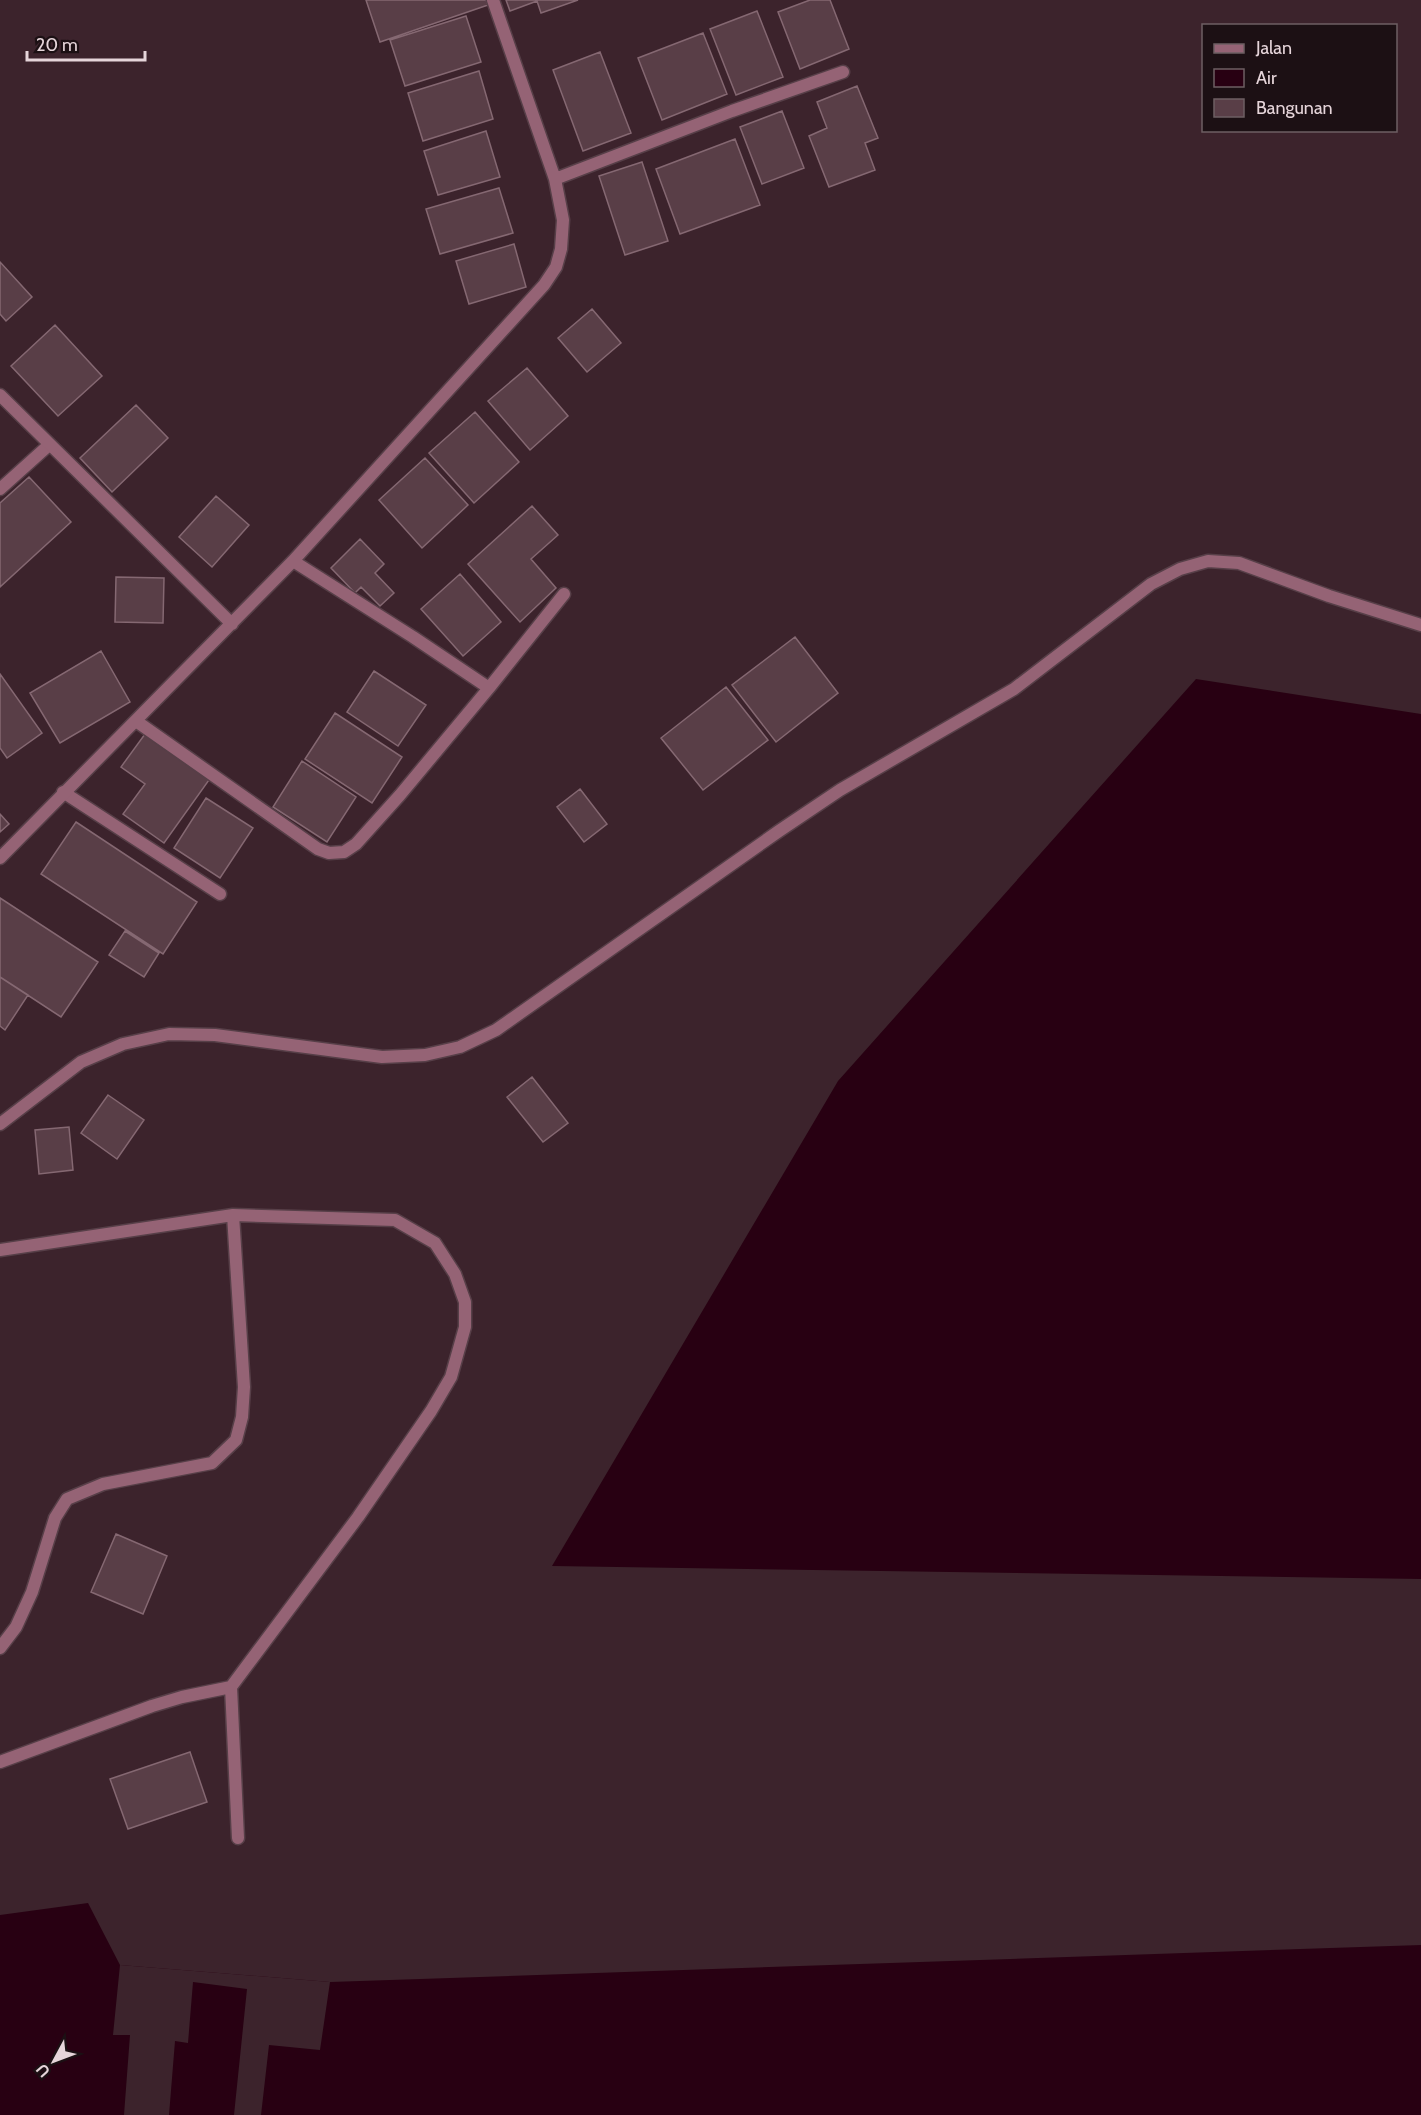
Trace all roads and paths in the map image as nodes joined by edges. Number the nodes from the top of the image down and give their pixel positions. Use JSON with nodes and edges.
{"nodes":[{"id":1,"x":493,"y":0,"type":"edge"},
{"id":2,"x":843,"y":72,"type":"dead end"},
{"id":3,"x":555,"y":179,"type":"junction"},
{"id":4,"x":0,"y":395,"type":"edge"},
{"id":5,"x":49,"y":445,"type":"junction"},
{"id":6,"x":0,"y":489,"type":"edge"},
{"id":7,"x":292,"y":561,"type":"junction"},
{"id":8,"x":564,"y":594,"type":"dead end"},
{"id":9,"x":232,"y":624,"type":"junction"},
{"id":10,"x":1421,"y":625,"type":"edge"},
{"id":11,"x":489,"y":688,"type":"junction"},
{"id":12,"x":136,"y":721,"type":"junction"},
{"id":13,"x":63,"y":792,"type":"junction"},
{"id":14,"x":0,"y":858,"type":"edge"},
{"id":15,"x":220,"y":894,"type":"dead end"},
{"id":16,"x":0,"y":1124,"type":"edge"},
{"id":17,"x":233,"y":1215,"type":"junction"},
{"id":18,"x":0,"y":1250,"type":"edge"},
{"id":19,"x":0,"y":1648,"type":"edge"},
{"id":20,"x":231,"y":1687,"type":"junction"},
{"id":21,"x":0,"y":1762,"type":"edge"},
{"id":22,"x":238,"y":1838,"type":"dead end"}],
"edges":[{"from":1,"to":3,"type":"street"},
{"from":2,"to":3,"type":"street"},
{"from":3,"to":7,"type":"street"},
{"from":4,"to":5,"type":"street"},
{"from":5,"to":6,"type":"street"},
{"from":5,"to":9,"type":"street"},
{"from":7,"to":9,"type":"street"},
{"from":7,"to":11,"type":"street"},
{"from":8,"to":11,"type":"street"},
{"from":9,"to":12,"type":"street"},
{"from":10,"to":16,"type":"street"},
{"from":11,"to":12,"type":"street"},
{"from":12,"to":13,"type":"street"},
{"from":13,"to":14,"type":"street"},
{"from":13,"to":15,"type":"street"},
{"from":17,"to":18,"type":"street"},
{"from":17,"to":19,"type":"street"},
{"from":17,"to":20,"type":"street"},
{"from":20,"to":21,"type":"street"},
{"from":20,"to":22,"type":"street"}]}
